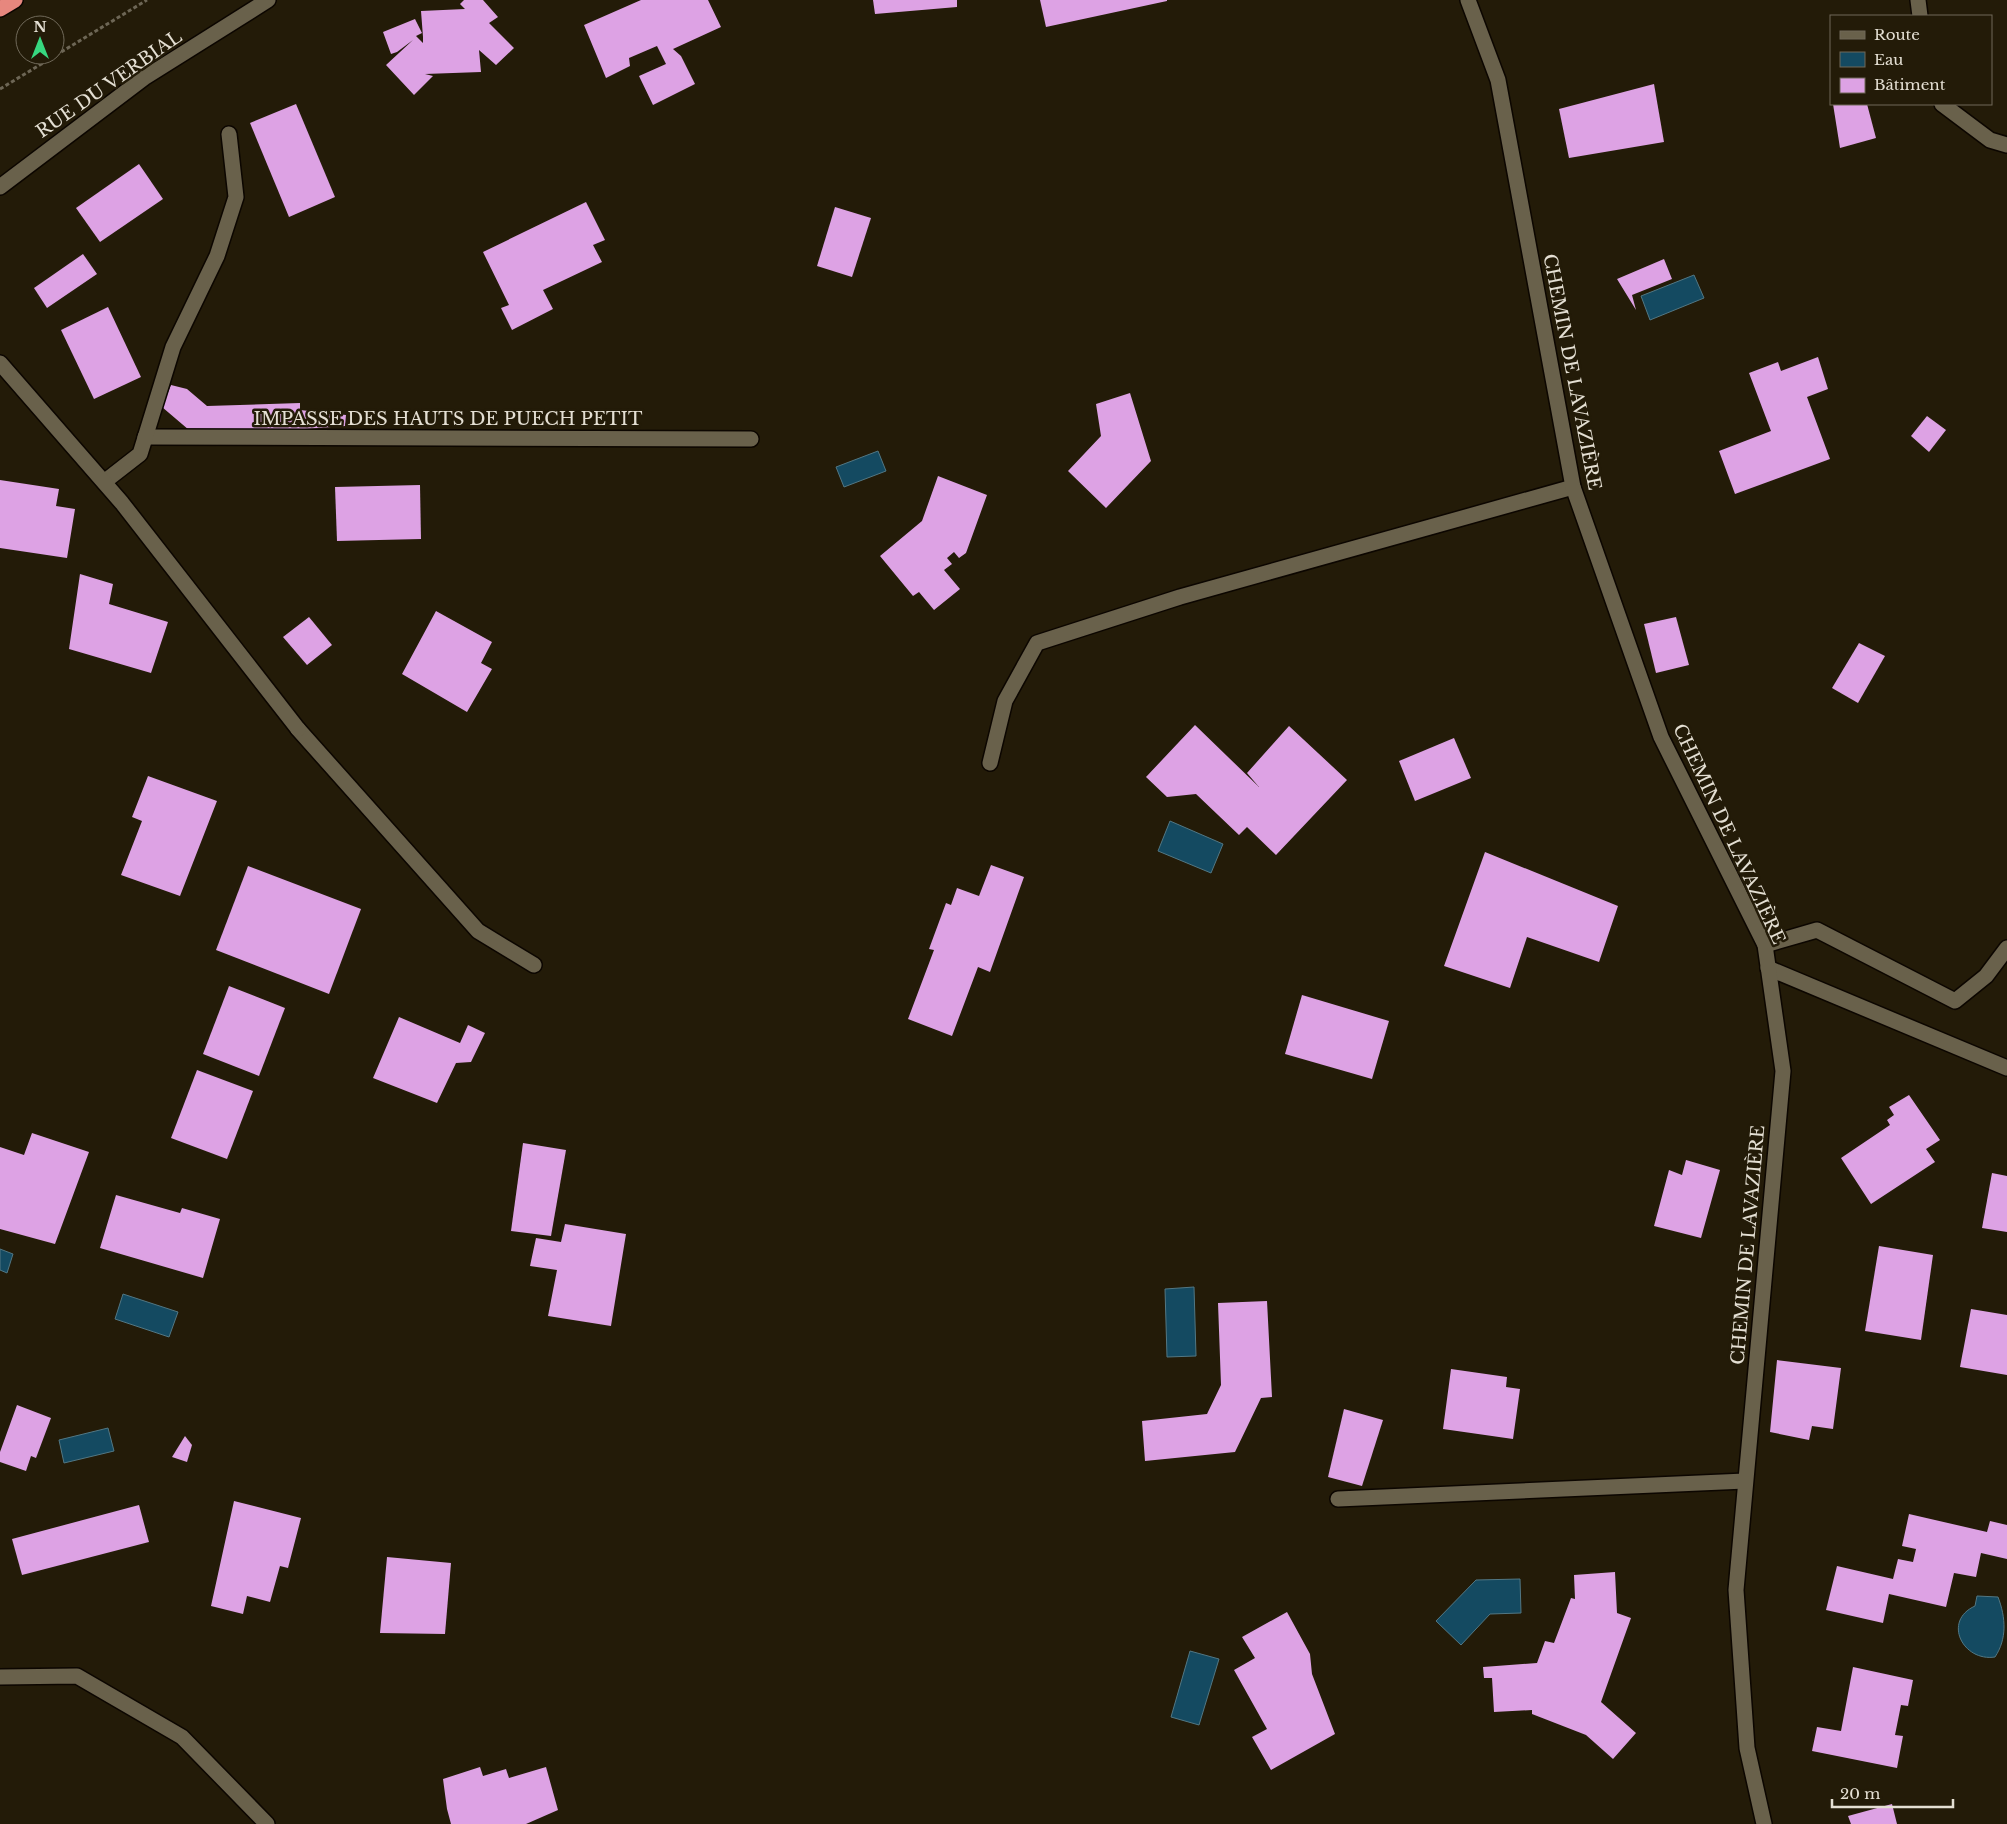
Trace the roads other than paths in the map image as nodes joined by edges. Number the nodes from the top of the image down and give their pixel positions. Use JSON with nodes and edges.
{"nodes":[{"id":1,"x":15,"y":0,"type":"edge"},
{"id":2,"x":268,"y":0,"type":"edge"},
{"id":3,"x":1468,"y":0,"type":"edge"},
{"id":4,"x":1918,"y":0,"type":"edge"},
{"id":5,"x":0,"y":8,"type":"edge"},
{"id":6,"x":1920,"y":15,"type":"edge"},
{"id":7,"x":1943,"y":105,"type":"edge"},
{"id":8,"x":229,"y":134,"type":"dead end"},
{"id":9,"x":2007,"y":145,"type":"edge"},
{"id":10,"x":0,"y":187,"type":"edge"},
{"id":11,"x":0,"y":363,"type":"edge"},
{"id":12,"x":145,"y":437,"type":"junction"},
{"id":13,"x":750,"y":439,"type":"dead end"},
{"id":14,"x":104,"y":482,"type":"junction"},
{"id":15,"x":1573,"y":488,"type":"junction"},
{"id":16,"x":990,"y":763,"type":"dead end"},
{"id":17,"x":1765,"y":945,"type":"junction"},
{"id":18,"x":2007,"y":948,"type":"edge"},
{"id":19,"x":534,"y":965,"type":"dead end"},
{"id":20,"x":1768,"y":968,"type":"junction"},
{"id":21,"x":2007,"y":1068,"type":"edge"},
{"id":22,"x":1745,"y":1482,"type":"junction"},
{"id":23,"x":1338,"y":1499,"type":"dead end"},
{"id":24,"x":0,"y":1677,"type":"edge"},
{"id":25,"x":267,"y":1824,"type":"edge"},
{"id":26,"x":1764,"y":1824,"type":"edge"}],
"edges":[{"from":1,"to":5,"type":"highway"},
{"from":2,"to":10,"type":"street","name":"RUE DU VERBIAL"},
{"from":3,"to":15,"type":"street","name":"CHEMIN DE LAVAZIÈRE"},
{"from":4,"to":6,"type":"street"},
{"from":7,"to":9,"type":"street"},
{"from":8,"to":12,"type":"street"},
{"from":11,"to":14,"type":"street"},
{"from":12,"to":13,"type":"street","name":"IMPASSE DES HAUTS DE PUECH PETIT"},
{"from":12,"to":14,"type":"street"},
{"from":14,"to":19,"type":"street"},
{"from":15,"to":16,"type":"street"},
{"from":15,"to":17,"type":"street","name":"CHEMIN DE LAVAZIÈRE"},
{"from":17,"to":18,"type":"street"},
{"from":17,"to":20,"type":"street","name":"CHEMIN DE LAVAZIÈRE"},
{"from":20,"to":21,"type":"street"},
{"from":20,"to":22,"type":"street","name":"CHEMIN DE LAVAZIÈRE"},
{"from":22,"to":23,"type":"street"},
{"from":22,"to":26,"type":"street","name":"CHEMIN DE LAVAZIÈRE"},
{"from":24,"to":25,"type":"street"}]}
